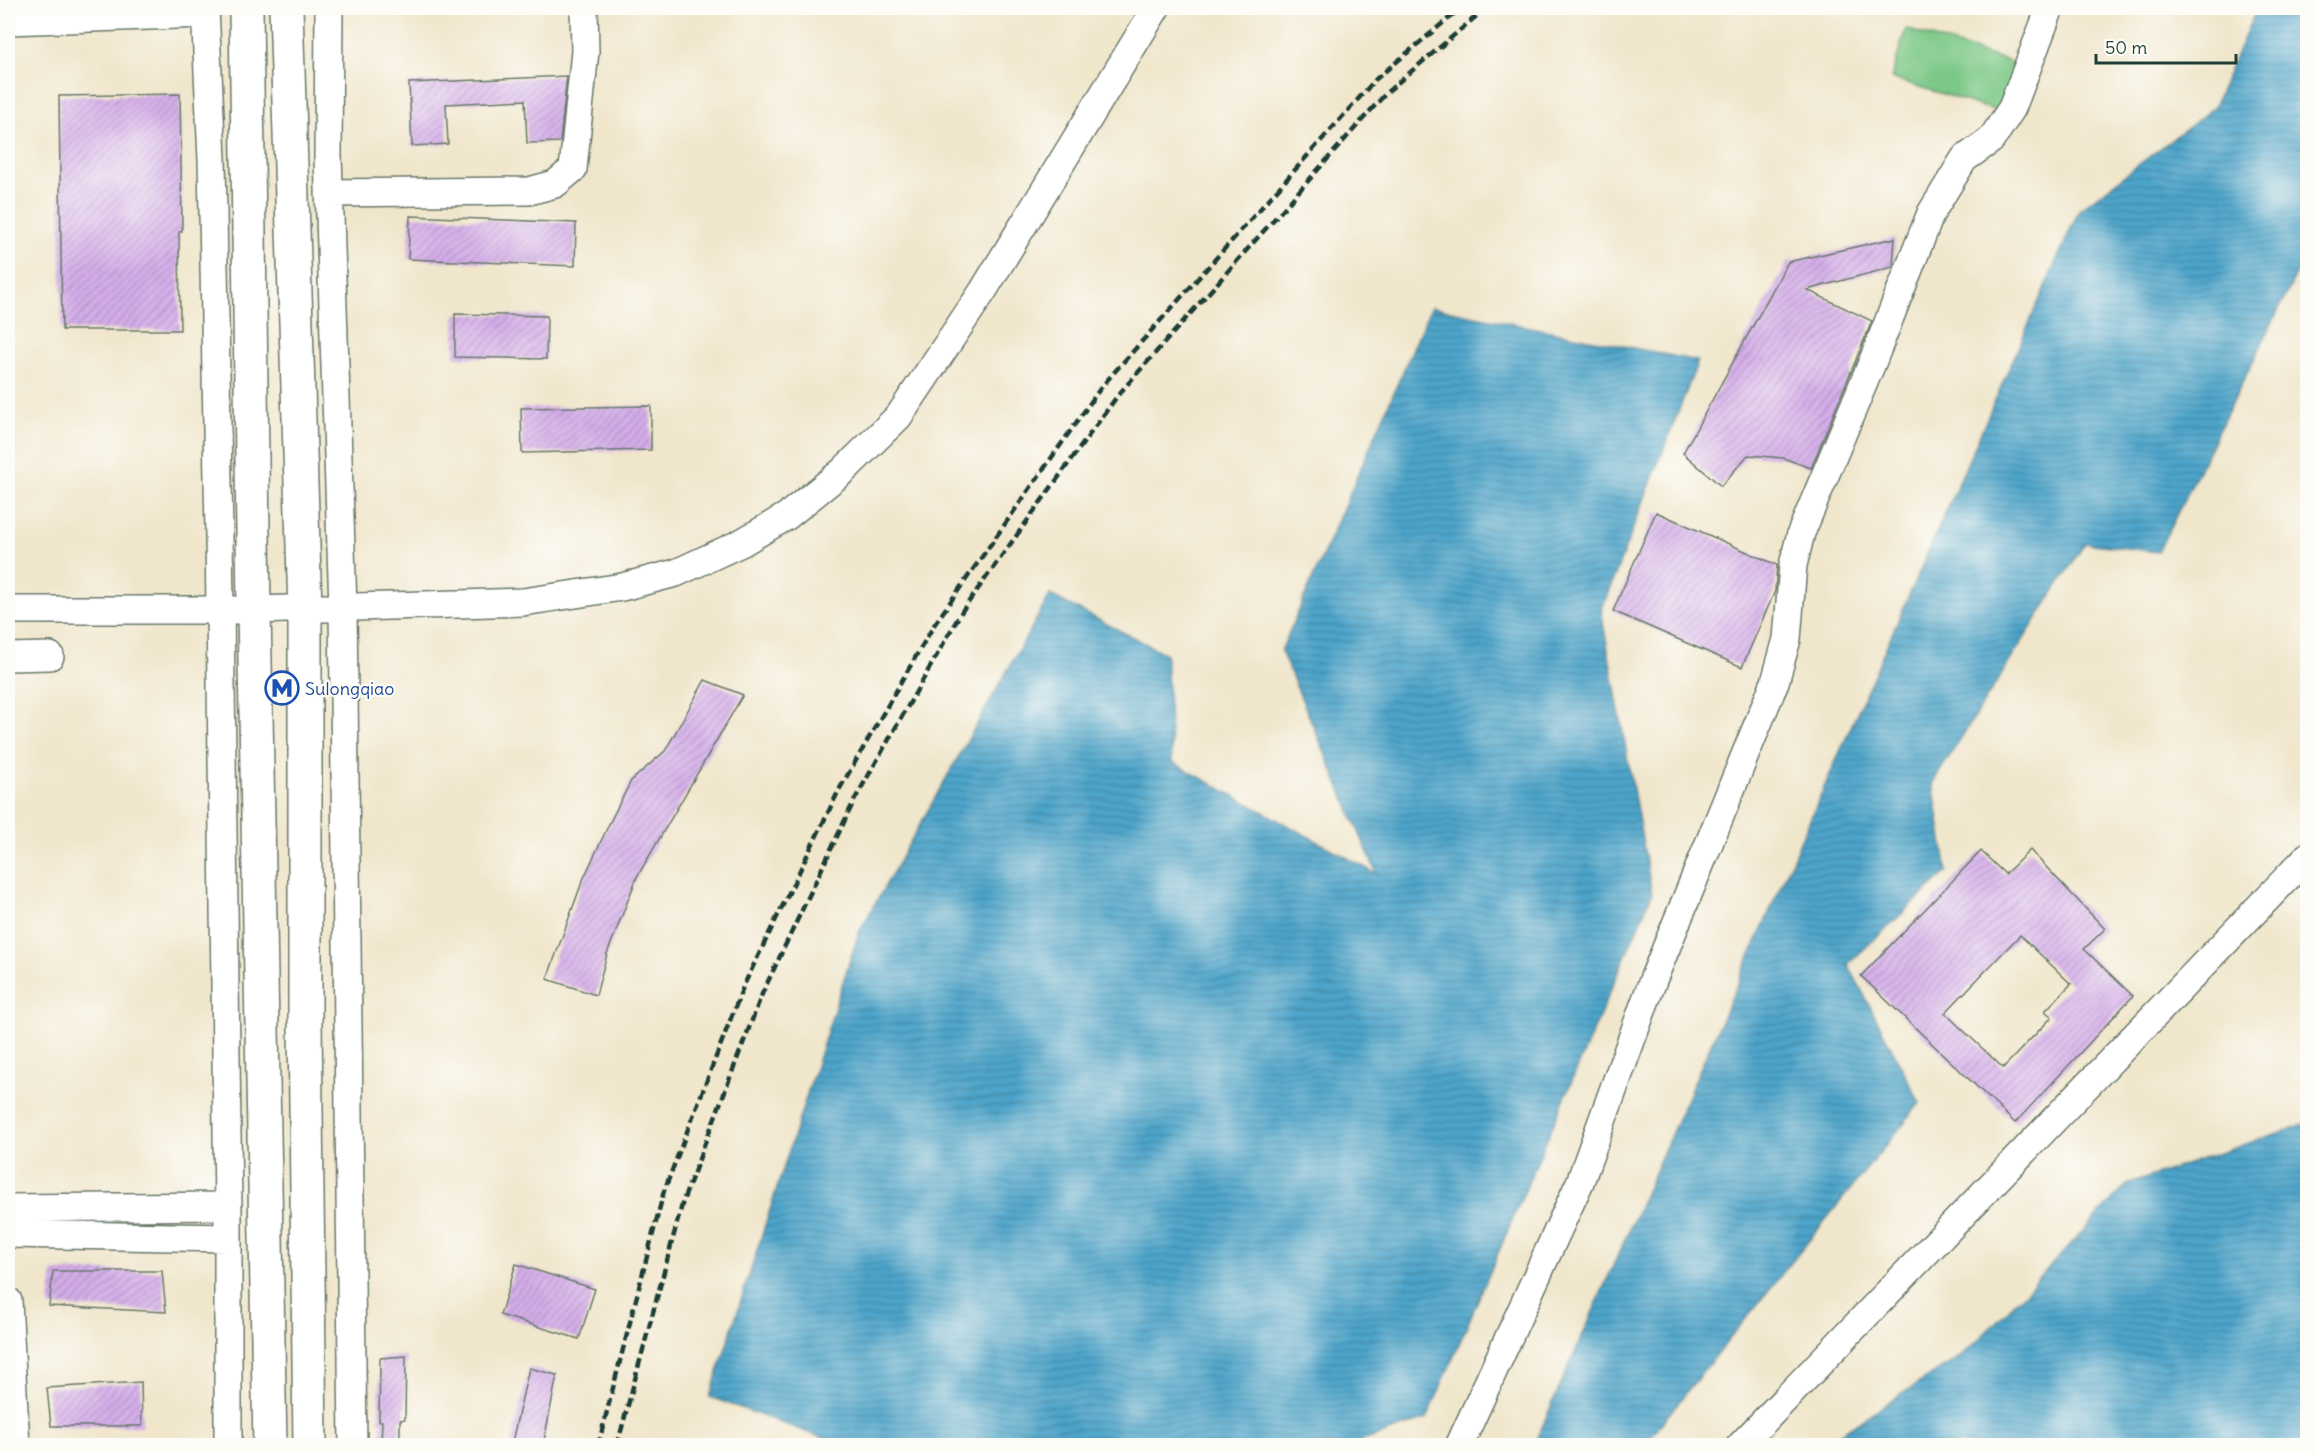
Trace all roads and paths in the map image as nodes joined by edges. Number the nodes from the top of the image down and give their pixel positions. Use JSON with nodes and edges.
{"nodes":[{"id":1,"x":246,"y":8,"type":"edge"},
{"id":2,"x":286,"y":8,"type":"edge"},
{"id":3,"x":329,"y":8,"type":"edge"},
{"id":4,"x":584,"y":8,"type":"edge"},
{"id":5,"x":1156,"y":8,"type":"edge"},
{"id":6,"x":2050,"y":8,"type":"edge"},
{"id":7,"x":205,"y":11,"type":"edge"},
{"id":8,"x":8,"y":21,"type":"edge"},
{"id":9,"x":329,"y":193,"type":"junction"},
{"id":10,"x":343,"y":608,"type":"junction"},
{"id":11,"x":219,"y":609,"type":"junction"},
{"id":12,"x":304,"y":609,"type":"junction"},
{"id":13,"x":8,"y":610,"type":"edge"},
{"id":14,"x":254,"y":610,"type":"junction"},
{"id":15,"x":50,"y":656,"type":"dead end"},
{"id":16,"x":8,"y":657,"type":"edge"},
{"id":17,"x":2307,"y":856,"type":"edge"},
{"id":18,"x":228,"y":1206,"type":"junction"},
{"id":19,"x":8,"y":1208,"type":"edge"},
{"id":20,"x":8,"y":1234,"type":"edge"},
{"id":21,"x":228,"y":1238,"type":"junction"},
{"id":22,"x":8,"y":1300,"type":"edge"},
{"id":23,"x":16,"y":1446,"type":"edge"},
{"id":24,"x":228,"y":1446,"type":"edge"},
{"id":25,"x":270,"y":1446,"type":"edge"},
{"id":26,"x":310,"y":1446,"type":"edge"},
{"id":27,"x":353,"y":1446,"type":"edge"},
{"id":28,"x":1459,"y":1446,"type":"edge"},
{"id":29,"x":1740,"y":1446,"type":"edge"}],
"edges":[{"from":1,"to":14,"type":"main road"},
{"from":2,"to":12,"type":"main road"},
{"from":3,"to":9,"type":"street"},
{"from":4,"to":9,"type":"street"},
{"from":5,"to":10,"type":"street"},
{"from":6,"to":28,"type":"street"},
{"from":7,"to":8,"type":"street"},
{"from":7,"to":11,"type":"street"},
{"from":9,"to":10,"type":"street"},
{"from":10,"to":12,"type":"street"},
{"from":10,"to":27,"type":"street"},
{"from":11,"to":13,"type":"street"},
{"from":11,"to":14,"type":"street"},
{"from":11,"to":18,"type":"street"},
{"from":12,"to":14,"type":"street"},
{"from":12,"to":26,"type":"main road"},
{"from":14,"to":25,"type":"main road"},
{"from":15,"to":16,"type":"street"},
{"from":17,"to":29,"type":"street"},
{"from":18,"to":19,"type":"street"},
{"from":18,"to":21,"type":"street"},
{"from":20,"to":21,"type":"street"},
{"from":21,"to":24,"type":"street"},
{"from":22,"to":23,"type":"street"}]}
